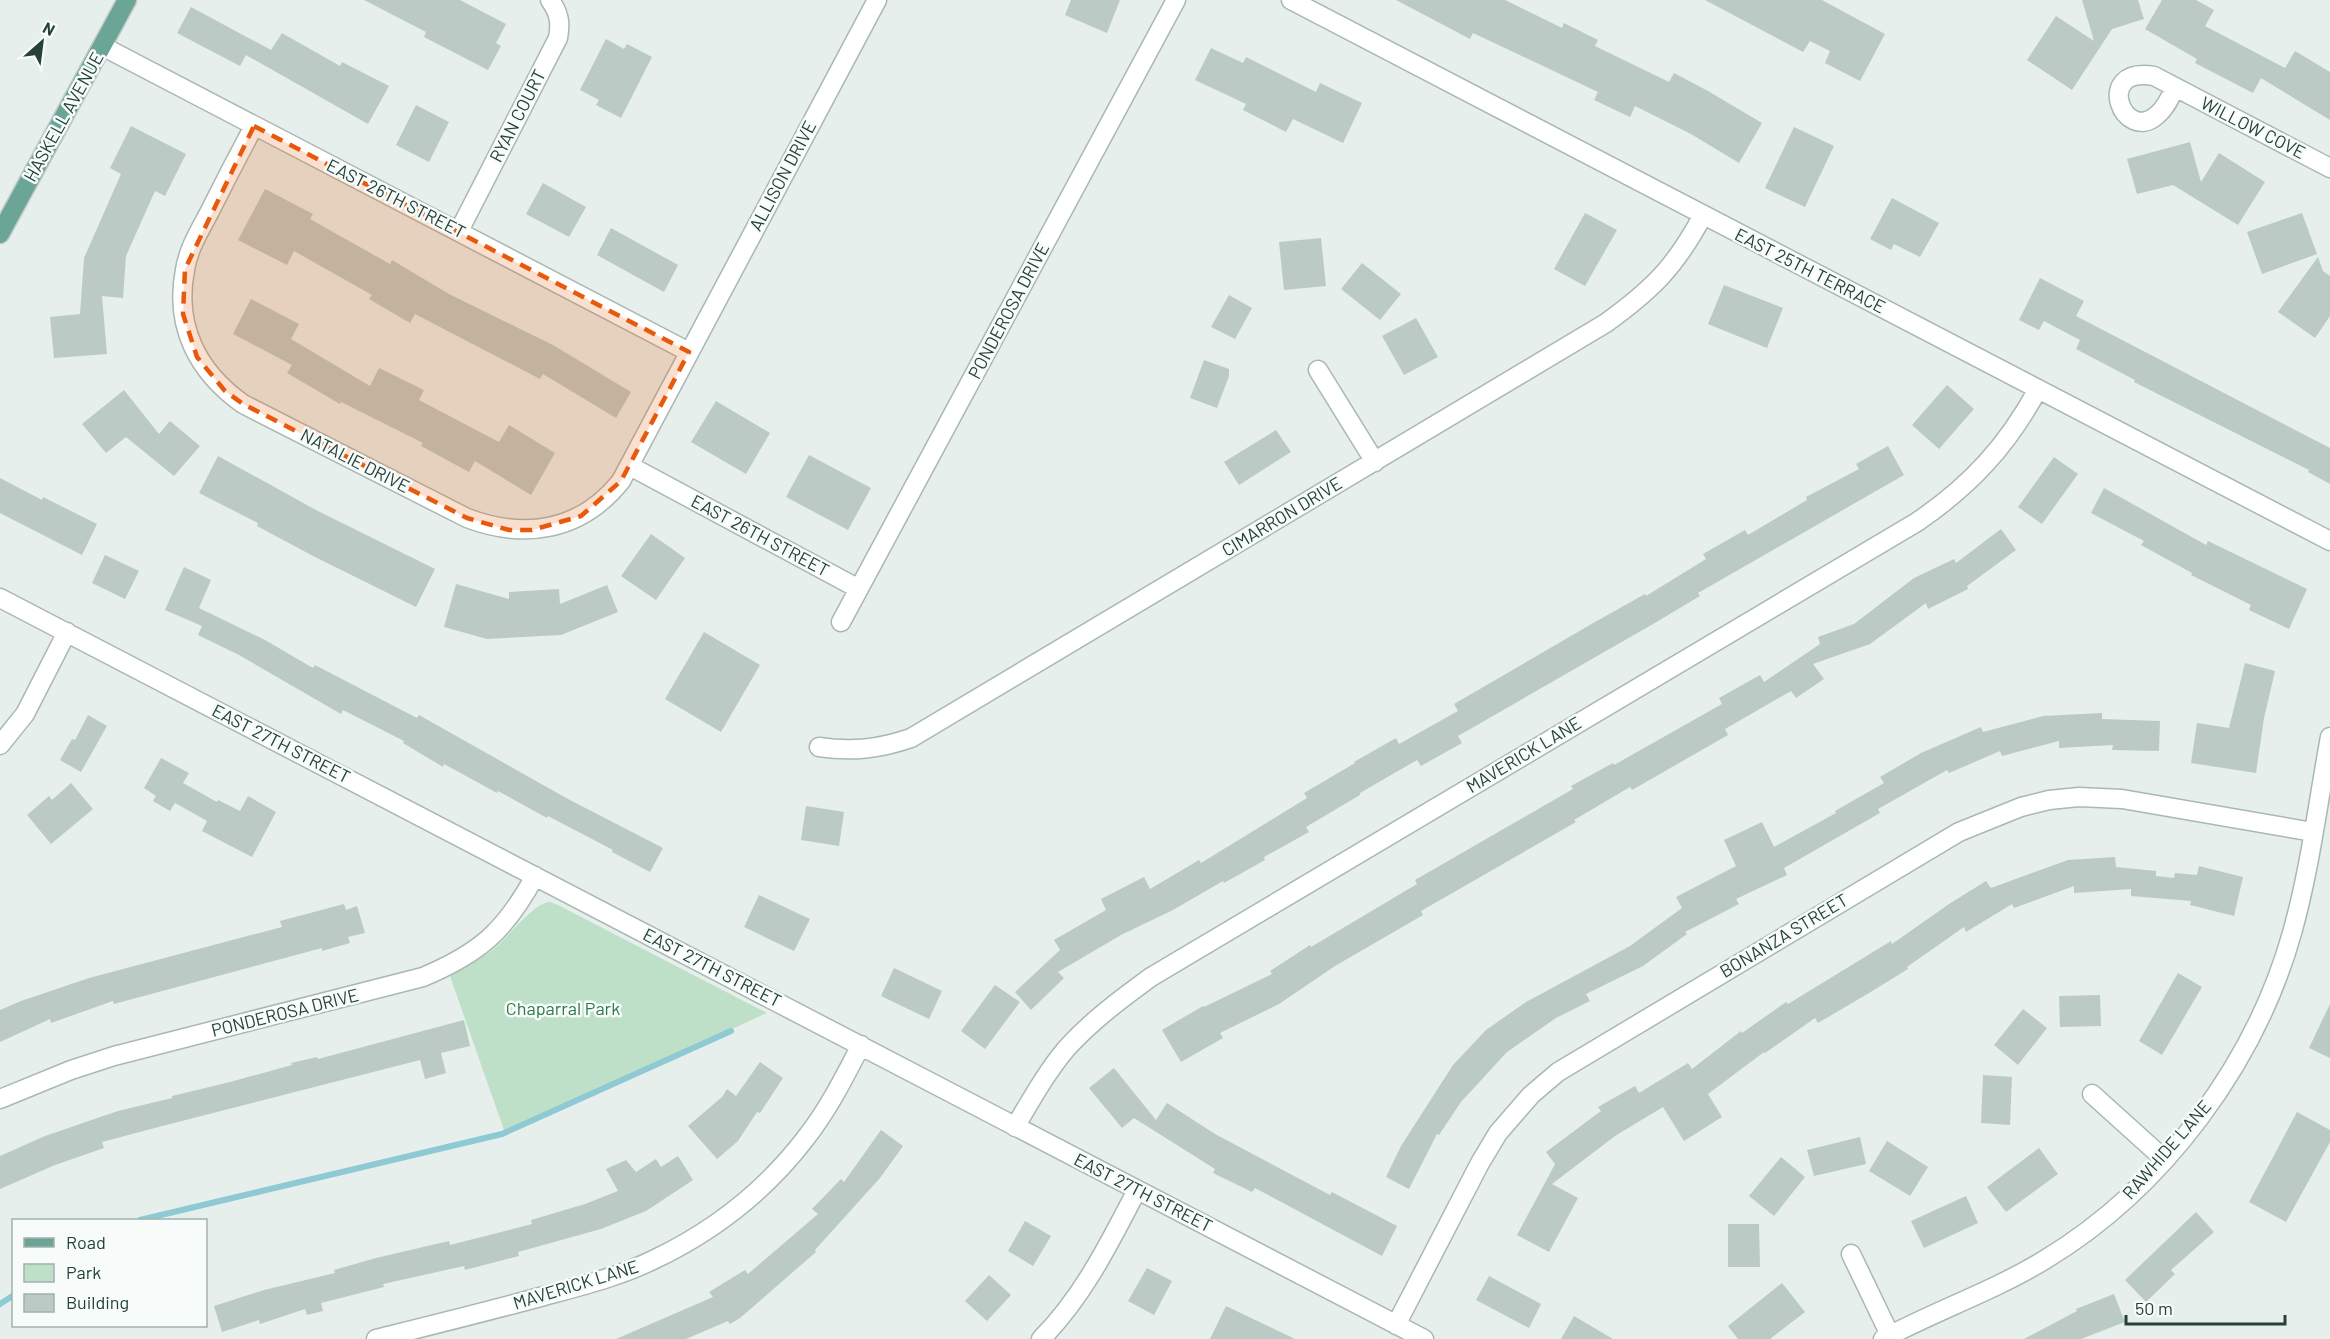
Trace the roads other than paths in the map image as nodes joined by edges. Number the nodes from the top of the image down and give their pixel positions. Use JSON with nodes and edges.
{"nodes":[{"id":1,"x":127,"y":0,"type":"edge"},
{"id":2,"x":550,"y":0,"type":"edge"},
{"id":3,"x":877,"y":0,"type":"edge"},
{"id":4,"x":1176,"y":0,"type":"edge"},
{"id":5,"x":1291,"y":0,"type":"edge"},
{"id":6,"x":102,"y":46,"type":"junction"},
{"id":7,"x":2175,"y":88,"type":"dead end"},
{"id":8,"x":254,"y":126,"type":"junction"},
{"id":9,"x":2330,"y":168,"type":"edge"},
{"id":10,"x":1703,"y":215,"type":"junction"},
{"id":11,"x":459,"y":231,"type":"junction"},
{"id":12,"x":0,"y":234,"type":"edge"},
{"id":13,"x":689,"y":352,"type":"junction"},
{"id":14,"x":1318,"y":370,"type":"dead end"},
{"id":15,"x":2038,"y":389,"type":"junction"},
{"id":16,"x":1375,"y":462,"type":"junction"},
{"id":17,"x":630,"y":466,"type":"junction"},
{"id":18,"x":2330,"y":541,"type":"edge"},
{"id":19,"x":859,"y":589,"type":"junction"},
{"id":20,"x":0,"y":598,"type":"edge"},
{"id":21,"x":841,"y":622,"type":"dead end"},
{"id":22,"x":67,"y":632,"type":"junction"},
{"id":23,"x":2330,"y":737,"type":"edge"},
{"id":24,"x":0,"y":745,"type":"edge"},
{"id":25,"x":819,"y":747,"type":"dead end"},
{"id":26,"x":2313,"y":832,"type":"junction"},
{"id":27,"x":535,"y":876,"type":"junction"},
{"id":28,"x":861,"y":1046,"type":"junction"},
{"id":29,"x":2092,"y":1094,"type":"dead end"},
{"id":30,"x":0,"y":1099,"type":"edge"},
{"id":31,"x":1015,"y":1127,"type":"junction"},
{"id":32,"x":2164,"y":1159,"type":"junction"},
{"id":33,"x":1137,"y":1190,"type":"junction"},
{"id":34,"x":1851,"y":1254,"type":"dead end"},
{"id":35,"x":1396,"y":1325,"type":"junction"},
{"id":36,"x":1887,"y":1337,"type":"edge"},
{"id":37,"x":376,"y":1339,"type":"edge"},
{"id":38,"x":1041,"y":1339,"type":"edge"},
{"id":39,"x":1424,"y":1339,"type":"edge"}],
"edges":[{"from":1,"to":6,"type":"main road","name":"HASKELL AVENUE"},
{"from":2,"to":11,"type":"street","name":"RYAN COURT"},
{"from":3,"to":13,"type":"street","name":"ALLISON DRIVE"},
{"from":4,"to":19,"type":"street","name":"PONDEROSA DRIVE"},
{"from":5,"to":10,"type":"street","name":"EAST 25TH TERRACE"},
{"from":6,"to":8,"type":"street","name":"EAST 26TH STREET"},
{"from":6,"to":12,"type":"main road","name":"HASKELL AVENUE"},
{"from":7,"to":9,"type":"street","name":"WILLOW COVE"},
{"from":8,"to":11,"type":"street","name":"EAST 26TH STREET"},
{"from":8,"to":17,"type":"street","name":"NATALIE DRIVE"},
{"from":10,"to":15,"type":"street","name":"EAST 25TH TERRACE"},
{"from":10,"to":16,"type":"street","name":"CIMARRON DRIVE"},
{"from":11,"to":13,"type":"street","name":"EAST 26TH STREET"},
{"from":13,"to":17,"type":"street","name":"NATALIE DRIVE"},
{"from":14,"to":16,"type":"street"},
{"from":15,"to":18,"type":"street","name":"EAST 25TH TERRACE"},
{"from":15,"to":31,"type":"street","name":"MAVERICK LANE"},
{"from":16,"to":25,"type":"street","name":"CIMARRON DRIVE"},
{"from":17,"to":19,"type":"street","name":"EAST 26TH STREET"},
{"from":19,"to":21,"type":"street","name":"PONDEROSA DRIVE"},
{"from":20,"to":22,"type":"street","name":"EAST 27TH STREET"},
{"from":22,"to":24,"type":"street"},
{"from":22,"to":27,"type":"street","name":"EAST 27TH STREET"},
{"from":23,"to":26,"type":"street","name":"RAWHIDE LANE"},
{"from":26,"to":32,"type":"street","name":"RAWHIDE LANE"},
{"from":26,"to":35,"type":"street","name":"BONANZA STREET"},
{"from":27,"to":28,"type":"street","name":"EAST 27TH STREET"},
{"from":27,"to":30,"type":"street","name":"PONDEROSA DRIVE"},
{"from":28,"to":31,"type":"street","name":"EAST 27TH STREET"},
{"from":28,"to":37,"type":"street","name":"MAVERICK LANE"},
{"from":29,"to":32,"type":"street"},
{"from":31,"to":33,"type":"street","name":"EAST 27TH STREET"},
{"from":32,"to":36,"type":"street","name":"RAWHIDE LANE"},
{"from":33,"to":35,"type":"street","name":"EAST 27TH STREET"},
{"from":33,"to":38,"type":"street"},
{"from":34,"to":36,"type":"street"},
{"from":35,"to":39,"type":"street","name":"EAST 27TH STREET"}]}
